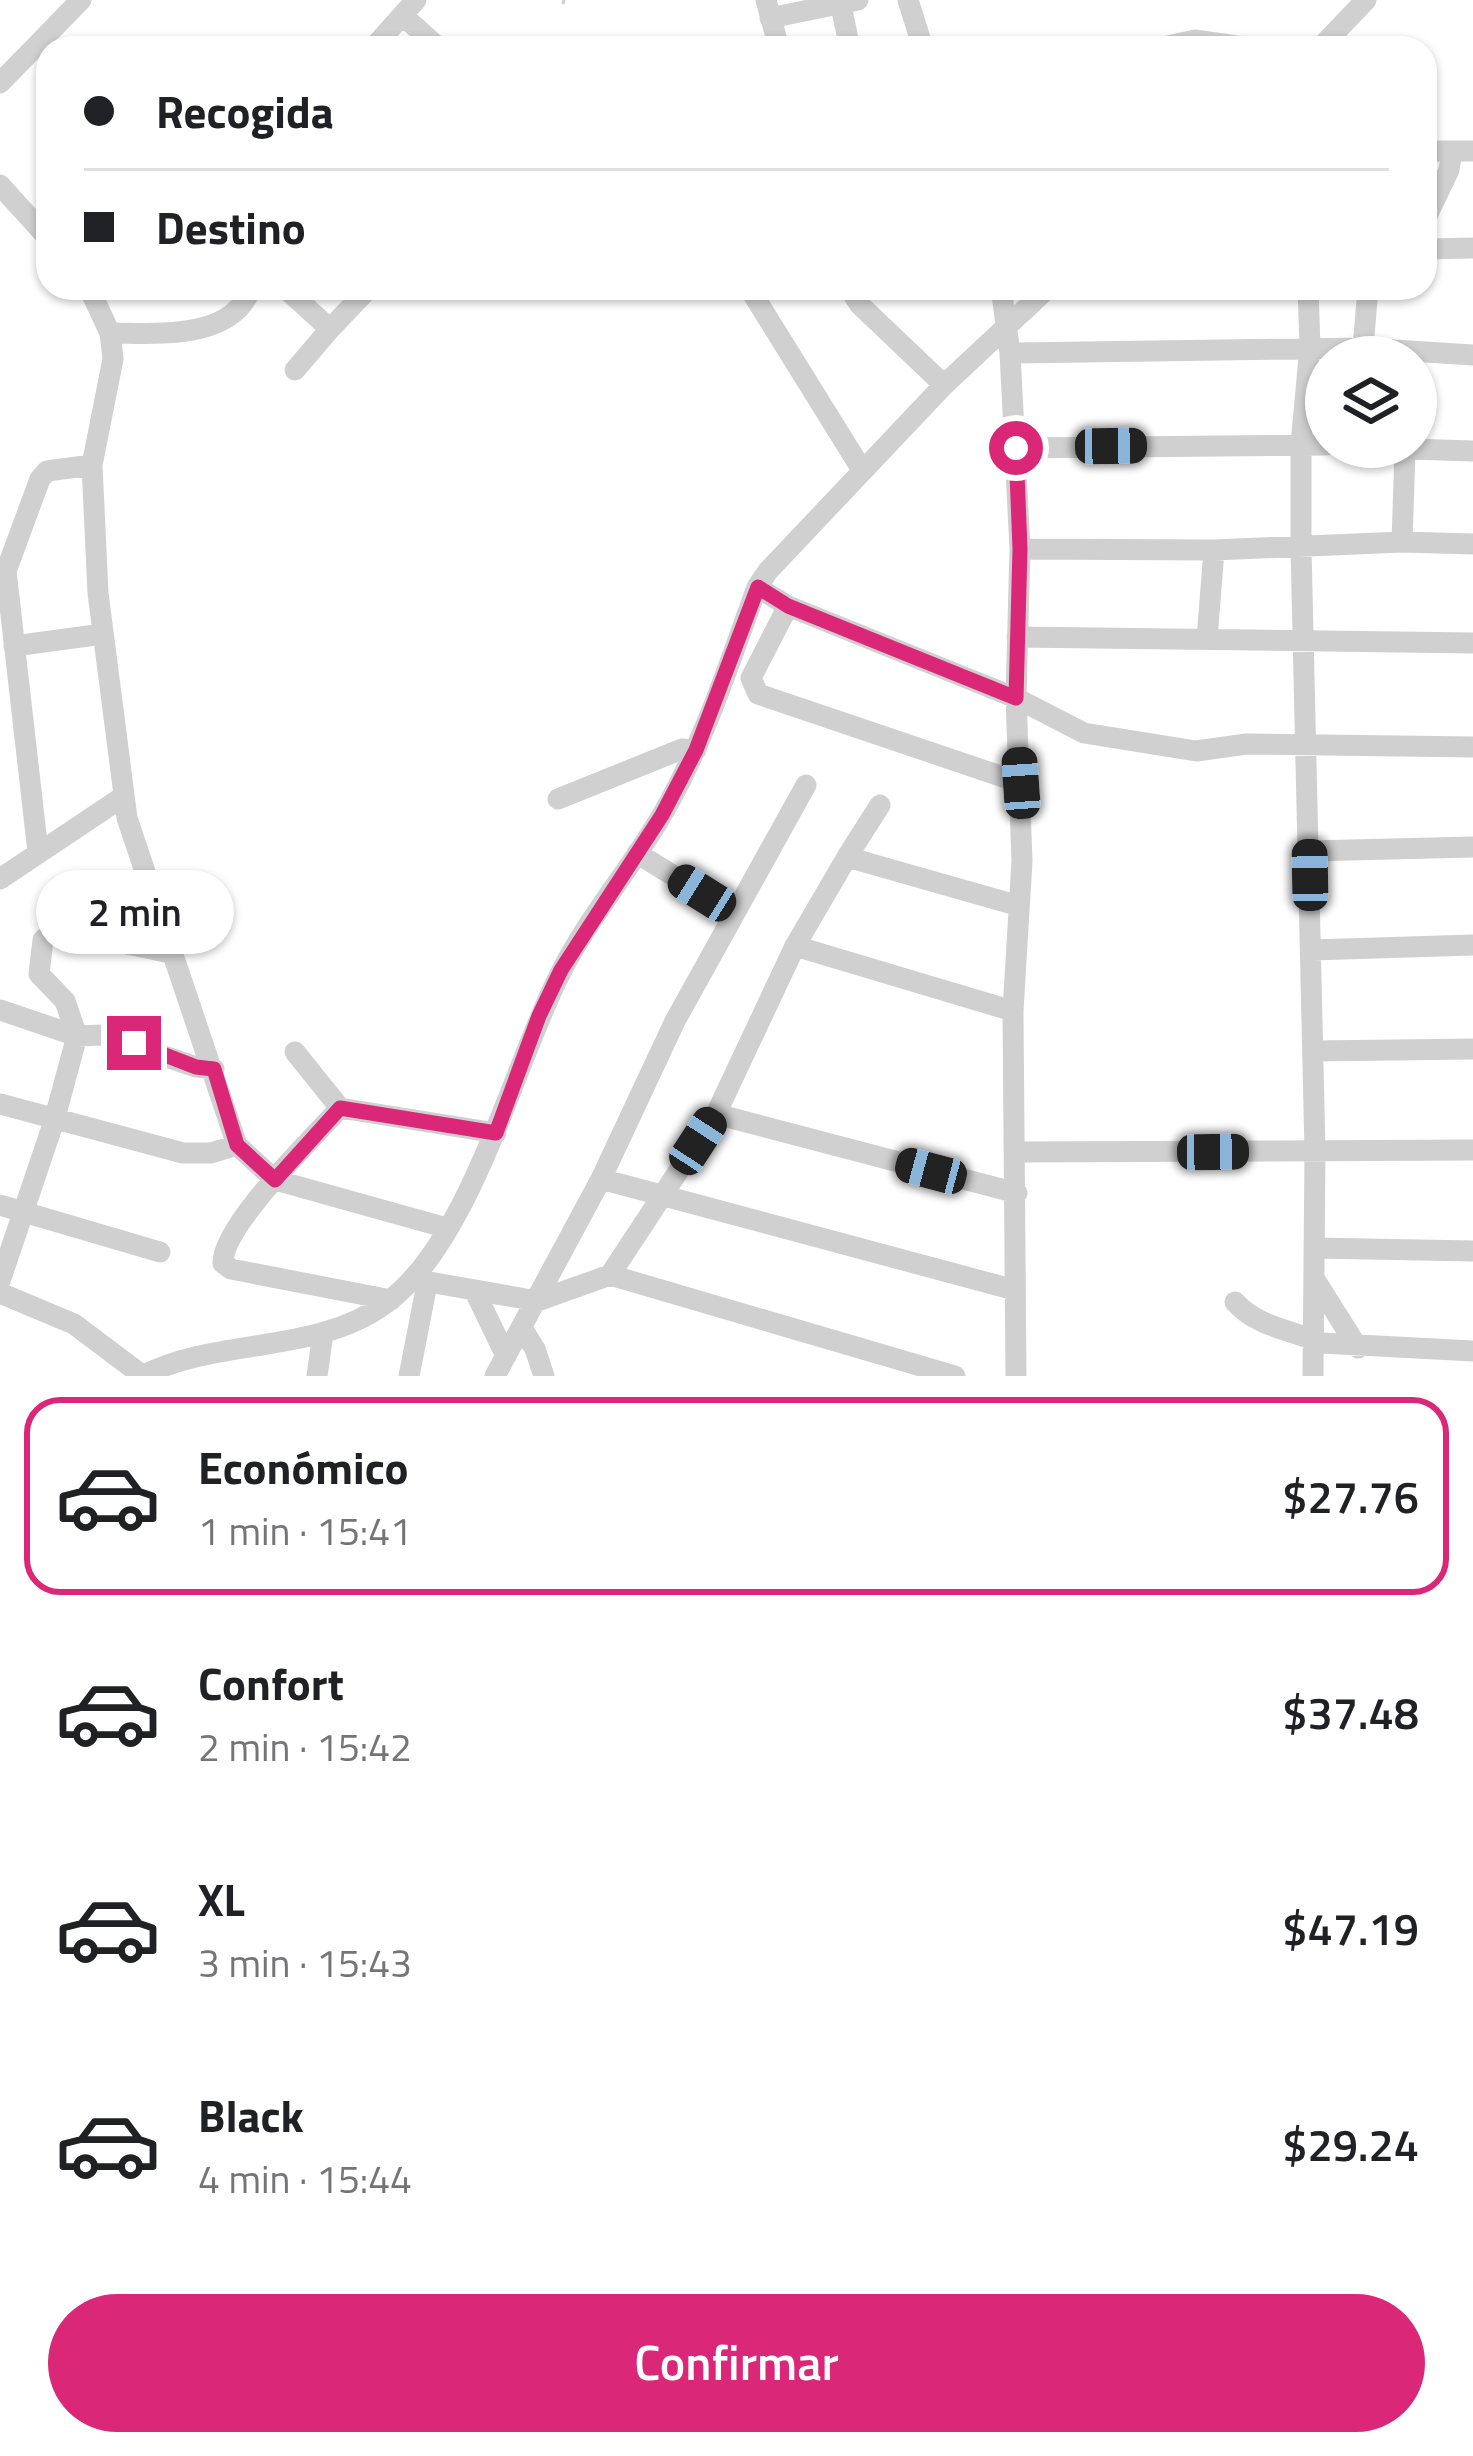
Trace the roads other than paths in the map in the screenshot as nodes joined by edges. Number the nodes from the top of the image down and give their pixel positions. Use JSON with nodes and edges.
{"nodes":[{"id":1,"x":81,"y":0,"type":"edge"},
{"id":2,"x":908,"y":0,"type":"edge"},
{"id":3,"x":1366,"y":0,"type":"edge"},
{"id":4,"x":849,"y":3,"type":"edge"},
{"id":5,"x":410,"y":8,"type":"edge"},
{"id":6,"x":768,"y":9,"type":"edge"},
{"id":7,"x":46,"y":36,"type":"edge"},
{"id":8,"x":384,"y":36,"type":"edge"},
{"id":9,"x":431,"y":36,"type":"edge"},
{"id":10,"x":850,"y":36,"type":"edge"},
{"id":11,"x":919,"y":36,"type":"edge"},
{"id":12,"x":1332,"y":36,"type":"edge"},
{"id":13,"x":36,"y":46,"type":"edge"},
{"id":14,"x":0,"y":83,"type":"edge"},
{"id":15,"x":1462,"y":151,"type":"edge"},
{"id":16,"x":1437,"y":195,"type":"edge"},
{"id":17,"x":5,"y":200,"type":"edge"},
{"id":18,"x":36,"y":227,"type":"edge"},
{"id":19,"x":1473,"y":248,"type":"edge"},
{"id":20,"x":1437,"y":249,"type":"edge"},
{"id":21,"x":95,"y":300,"type":"edge"},
{"id":22,"x":243,"y":300,"type":"edge"},
{"id":23,"x":298,"y":300,"type":"edge"},
{"id":24,"x":358,"y":300,"type":"edge"},
{"id":25,"x":756,"y":300,"type":"edge"},
{"id":26,"x":867,"y":300,"type":"edge"},
{"id":27,"x":1003,"y":300,"type":"edge"},
{"id":28,"x":1034,"y":300,"type":"edge"},
{"id":29,"x":1308,"y":300,"type":"edge"},
{"id":30,"x":1367,"y":300,"type":"edge"},
{"id":31,"x":1008,"y":322,"type":"junction"},
{"id":32,"x":330,"y":329,"type":"junction"},
{"id":33,"x":110,"y":333,"type":"junction"},
{"id":34,"x":1310,"y":336,"type":"edge"},
{"id":35,"x":1364,"y":336,"type":"edge"},
{"id":36,"x":1305,"y":347,"type":"edge"},
{"id":37,"x":1010,"y":353,"type":"junction"},
{"id":38,"x":1437,"y":353,"type":"edge"},
{"id":39,"x":1473,"y":355,"type":"edge"},
{"id":40,"x":295,"y":370,"type":"dead end"},
{"id":41,"x":944,"y":386,"type":"junction"},
{"id":42,"x":1305,"y":401,"type":"edge"},
{"id":43,"x":1301,"y":444,"type":"junction"},
{"id":44,"x":1305,"y":444,"type":"edge"},
{"id":45,"x":1016,"y":448,"type":"junction"},
{"id":46,"x":1437,"y":451,"type":"edge"},
{"id":47,"x":1473,"y":451,"type":"edge"},
{"id":48,"x":92,"y":465,"type":"junction"},
{"id":49,"x":1404,"y":468,"type":"edge"},
{"id":50,"x":862,"y":470,"type":"junction"},
{"id":51,"x":1402,"y":542,"type":"junction"},
{"id":52,"x":1473,"y":544,"type":"edge"},
{"id":53,"x":1301,"y":547,"type":"junction"},
{"id":54,"x":1020,"y":549,"type":"junction"},
{"id":55,"x":1214,"y":550,"type":"junction"},
{"id":56,"x":758,"y":587,"type":"junction"},
{"id":57,"x":3,"y":598,"type":"edge"},
{"id":58,"x":788,"y":606,"type":"junction"},
{"id":59,"x":103,"y":634,"type":"junction"},
{"id":60,"x":1017,"y":637,"type":"junction"},
{"id":61,"x":1207,"y":639,"type":"junction"},
{"id":62,"x":1304,"y":640,"type":"junction"},
{"id":63,"x":1473,"y":643,"type":"edge"},
{"id":64,"x":14,"y":646,"type":"junction"},
{"id":65,"x":10,"y":695,"type":"edge"},
{"id":66,"x":1016,"y":698,"type":"junction"},
{"id":67,"x":1307,"y":744,"type":"junction"},
{"id":68,"x":1473,"y":747,"type":"edge"},
{"id":69,"x":696,"y":750,"type":"junction"},
{"id":70,"x":1021,"y":783,"type":"junction"},
{"id":71,"x":806,"y":785,"type":"dead end"},
{"id":72,"x":124,"y":796,"type":"junction"},
{"id":73,"x":558,"y":799,"type":"dead end"},
{"id":74,"x":880,"y":805,"type":"dead end"},
{"id":75,"x":1473,"y":847,"type":"edge"},
{"id":76,"x":1309,"y":851,"type":"junction"},
{"id":77,"x":38,"y":852,"type":"junction"},
{"id":78,"x":637,"y":853,"type":"junction"},
{"id":79,"x":847,"y":856,"type":"junction"},
{"id":80,"x":0,"y":878,"type":"edge"},
{"id":81,"x":1019,"y":906,"type":"junction"},
{"id":82,"x":734,"y":913,"type":"junction"},
{"id":83,"x":1473,"y":945,"type":"edge"},
{"id":84,"x":795,"y":946,"type":"junction"},
{"id":85,"x":1312,"y":950,"type":"junction"},
{"id":86,"x":170,"y":953,"type":"junction"},
{"id":87,"x":0,"y":1010,"type":"edge"},
{"id":88,"x":1013,"y":1011,"type":"junction"},
{"id":89,"x":77,"y":1036,"type":"junction"},
{"id":90,"x":1473,"y":1049,"type":"edge"},
{"id":91,"x":1314,"y":1051,"type":"junction"},
{"id":92,"x":295,"y":1052,"type":"dead end"},
{"id":93,"x":214,"y":1069,"type":"junction"},
{"id":94,"x":0,"y":1104,"type":"edge"},
{"id":95,"x":340,"y":1108,"type":"junction"},
{"id":96,"x":716,"y":1114,"type":"junction"},
{"id":97,"x":54,"y":1121,"type":"junction"},
{"id":98,"x":496,"y":1133,"type":"junction"},
{"id":99,"x":237,"y":1145,"type":"junction"},
{"id":100,"x":1473,"y":1150,"type":"edge"},
{"id":101,"x":1316,"y":1151,"type":"junction"},
{"id":102,"x":1017,"y":1152,"type":"junction"},
{"id":103,"x":601,"y":1179,"type":"junction"},
{"id":104,"x":275,"y":1180,"type":"junction"},
{"id":105,"x":1016,"y":1193,"type":"junction"},
{"id":106,"x":663,"y":1196,"type":"junction"},
{"id":107,"x":0,"y":1205,"type":"edge"},
{"id":108,"x":22,"y":1212,"type":"junction"},
{"id":109,"x":447,"y":1228,"type":"junction"},
{"id":110,"x":1314,"y":1248,"type":"junction"},
{"id":111,"x":1473,"y":1251,"type":"edge"},
{"id":112,"x":160,"y":1252,"type":"dead end"},
{"id":113,"x":610,"y":1275,"type":"junction"},
{"id":114,"x":1314,"y":1277,"type":"junction"},
{"id":115,"x":419,"y":1281,"type":"junction"},
{"id":116,"x":0,"y":1282,"type":"edge"},
{"id":117,"x":1015,"y":1290,"type":"junction"},
{"id":118,"x":475,"y":1292,"type":"junction"},
{"id":119,"x":0,"y":1293,"type":"edge"},
{"id":120,"x":391,"y":1300,"type":"junction"},
{"id":121,"x":537,"y":1301,"type":"junction"},
{"id":122,"x":1235,"y":1302,"type":"dead end"},
{"id":123,"x":522,"y":1328,"type":"junction"},
{"id":124,"x":323,"y":1333,"type":"junction"},
{"id":125,"x":1311,"y":1339,"type":"junction"},
{"id":126,"x":1358,"y":1348,"type":"junction"},
{"id":127,"x":1473,"y":1352,"type":"edge"},
{"id":128,"x":500,"y":1366,"type":"edge"},
{"id":129,"x":142,"y":1376,"type":"edge"},
{"id":130,"x":317,"y":1376,"type":"edge"},
{"id":131,"x":409,"y":1376,"type":"edge"},
{"id":132,"x":544,"y":1376,"type":"edge"},
{"id":133,"x":955,"y":1376,"type":"edge"},
{"id":134,"x":1016,"y":1376,"type":"edge"},
{"id":135,"x":1313,"y":1376,"type":"edge"}],
"edges":[{"from":1,"to":7,"type":"street"},
{"from":2,"to":11,"type":"street"},
{"from":3,"to":12,"type":"street"},
{"from":4,"to":6,"type":"street"},
{"from":4,"to":10,"type":"street"},
{"from":5,"to":8,"type":"street"},
{"from":5,"to":9,"type":"street"},
{"from":13,"to":14,"type":"street"},
{"from":15,"to":16,"type":"street"},
{"from":17,"to":18,"type":"street"},
{"from":19,"to":20,"type":"street"},
{"from":21,"to":33,"type":"street"},
{"from":22,"to":33,"type":"street"},
{"from":23,"to":32,"type":"street"},
{"from":24,"to":32,"type":"street"},
{"from":25,"to":50,"type":"street"},
{"from":26,"to":41,"type":"street"},
{"from":27,"to":31,"type":"street"},
{"from":28,"to":31,"type":"street"},
{"from":29,"to":34,"type":"street"},
{"from":30,"to":35,"type":"street"},
{"from":31,"to":37,"type":"street"},
{"from":31,"to":41,"type":"street"},
{"from":32,"to":40,"type":"street"},
{"from":33,"to":48,"type":"street"},
{"from":36,"to":37,"type":"street"},
{"from":37,"to":45,"type":"street"},
{"from":38,"to":39,"type":"street"},
{"from":41,"to":50,"type":"street"},
{"from":42,"to":43,"type":"street"},
{"from":43,"to":44,"type":"street"},
{"from":43,"to":45,"type":"street"},
{"from":43,"to":53,"type":"street"},
{"from":45,"to":54,"type":"street"},
{"from":46,"to":47,"type":"street"},
{"from":48,"to":57,"type":"street"},
{"from":48,"to":59,"type":"street"},
{"from":49,"to":51,"type":"street"},
{"from":50,"to":56,"type":"street"},
{"from":51,"to":52,"type":"street"},
{"from":51,"to":53,"type":"street"},
{"from":53,"to":55,"type":"street"},
{"from":53,"to":62,"type":"street"},
{"from":54,"to":55,"type":"street"},
{"from":54,"to":60,"type":"street"},
{"from":55,"to":61,"type":"street"},
{"from":56,"to":58,"type":"street"},
{"from":56,"to":69,"type":"street"},
{"from":57,"to":64,"type":"street"},
{"from":58,"to":66,"type":"street"},
{"from":58,"to":70,"type":"street"},
{"from":59,"to":64,"type":"street"},
{"from":59,"to":72,"type":"street"},
{"from":60,"to":61,"type":"street"},
{"from":60,"to":66,"type":"street"},
{"from":61,"to":62,"type":"street"},
{"from":62,"to":63,"type":"street"},
{"from":62,"to":67,"type":"street"},
{"from":64,"to":65,"type":"street"},
{"from":65,"to":77,"type":"street"},
{"from":66,"to":67,"type":"street"},
{"from":66,"to":70,"type":"street"},
{"from":67,"to":68,"type":"street"},
{"from":67,"to":76,"type":"street"},
{"from":69,"to":73,"type":"street"},
{"from":69,"to":78,"type":"street"},
{"from":70,"to":81,"type":"street"},
{"from":71,"to":82,"type":"street"},
{"from":72,"to":77,"type":"street"},
{"from":72,"to":86,"type":"street"},
{"from":74,"to":79,"type":"street"},
{"from":75,"to":76,"type":"street"},
{"from":76,"to":85,"type":"street"},
{"from":77,"to":80,"type":"street"},
{"from":78,"to":82,"type":"street"},
{"from":78,"to":98,"type":"street"},
{"from":79,"to":81,"type":"street"},
{"from":79,"to":84,"type":"street"},
{"from":81,"to":88,"type":"street"},
{"from":82,"to":103,"type":"street"},
{"from":83,"to":85,"type":"street"},
{"from":84,"to":88,"type":"street"},
{"from":84,"to":96,"type":"street"},
{"from":85,"to":91,"type":"street"},
{"from":86,"to":89,"type":"street"},
{"from":86,"to":93,"type":"street"},
{"from":87,"to":89,"type":"street"},
{"from":88,"to":102,"type":"street"},
{"from":89,"to":93,"type":"street"},
{"from":89,"to":97,"type":"street"},
{"from":90,"to":91,"type":"street"},
{"from":91,"to":101,"type":"street"},
{"from":92,"to":95,"type":"street"},
{"from":93,"to":99,"type":"street"},
{"from":94,"to":97,"type":"street"},
{"from":95,"to":98,"type":"street"},
{"from":95,"to":104,"type":"street"},
{"from":96,"to":105,"type":"street"},
{"from":96,"to":106,"type":"street"},
{"from":97,"to":99,"type":"street"},
{"from":97,"to":108,"type":"street"},
{"from":98,"to":109,"type":"street"},
{"from":99,"to":104,"type":"street"},
{"from":100,"to":101,"type":"street"},
{"from":101,"to":102,"type":"street"},
{"from":101,"to":110,"type":"street"},
{"from":102,"to":105,"type":"street"},
{"from":103,"to":106,"type":"street"},
{"from":103,"to":121,"type":"street"},
{"from":104,"to":109,"type":"street"},
{"from":104,"to":120,"type":"street"},
{"from":105,"to":117,"type":"street"},
{"from":106,"to":113,"type":"street"},
{"from":106,"to":117,"type":"street"},
{"from":107,"to":108,"type":"street"},
{"from":108,"to":112,"type":"street"},
{"from":108,"to":116,"type":"street"},
{"from":109,"to":115,"type":"street"},
{"from":110,"to":111,"type":"street"},
{"from":110,"to":114,"type":"street"},
{"from":113,"to":121,"type":"street"},
{"from":113,"to":133,"type":"street"},
{"from":114,"to":125,"type":"street"},
{"from":114,"to":126,"type":"street"},
{"from":115,"to":118,"type":"street"},
{"from":115,"to":120,"type":"street"},
{"from":115,"to":131,"type":"street"},
{"from":117,"to":134,"type":"street"},
{"from":118,"to":121,"type":"street"},
{"from":118,"to":128,"type":"street"},
{"from":119,"to":129,"type":"street"},
{"from":120,"to":124,"type":"street"},
{"from":121,"to":123,"type":"street"},
{"from":122,"to":125,"type":"street"},
{"from":123,"to":128,"type":"street"},
{"from":123,"to":132,"type":"street"},
{"from":124,"to":129,"type":"street"},
{"from":124,"to":130,"type":"street"},
{"from":125,"to":126,"type":"street"},
{"from":125,"to":135,"type":"street"},
{"from":126,"to":127,"type":"street"}]}
